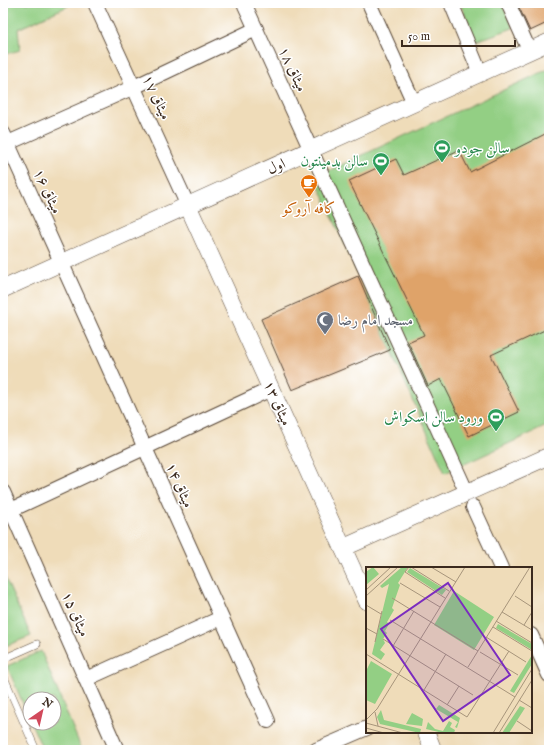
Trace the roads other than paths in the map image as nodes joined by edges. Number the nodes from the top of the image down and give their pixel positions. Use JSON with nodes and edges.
{"nodes":[{"id":1,"x":95,"y":3,"type":"edge"},
{"id":2,"x":244,"y":3,"type":"edge"},
{"id":3,"x":369,"y":3,"type":"edge"},
{"id":4,"x":451,"y":3,"type":"edge"},
{"id":5,"x":508,"y":3,"type":"edge"},
{"id":6,"x":256,"y":29,"type":"junction"},
{"id":7,"x":549,"y":42,"type":"edge"},
{"id":8,"x":530,"y":50,"type":"junction"},
{"id":9,"x":480,"y":73,"type":"junction"},
{"id":10,"x":134,"y":87,"type":"junction"},
{"id":11,"x":414,"y":104,"type":"junction"},
{"id":12,"x":5,"y":138,"type":"edge"},
{"id":13,"x":312,"y":150,"type":"junction"},
{"id":14,"x":188,"y":206,"type":"junction"},
{"id":15,"x":62,"y":262,"type":"junction"},
{"id":16,"x":3,"y":289,"type":"edge"},
{"id":17,"x":271,"y":389,"type":"junction"},
{"id":18,"x":145,"y":446,"type":"junction"},
{"id":19,"x":549,"y":456,"type":"edge"},
{"id":20,"x":3,"y":492,"type":"edge"},
{"id":21,"x":470,"y":500,"type":"junction"},
{"id":22,"x":11,"y":510,"type":"junction"},
{"id":23,"x":343,"y":548,"type":"junction"},
{"id":24,"x":501,"y":567,"type":"edge"},
{"id":25,"x":366,"y":599,"type":"edge"},
{"id":26,"x":221,"y":618,"type":"junction"},
{"id":27,"x":532,"y":637,"type":"edge"},
{"id":28,"x":37,"y":644,"type":"dead end"},
{"id":29,"x":540,"y":652,"type":"edge"},
{"id":30,"x":3,"y":659,"type":"edge"},
{"id":31,"x":3,"y":675,"type":"edge"},
{"id":32,"x":549,"y":675,"type":"edge"},
{"id":33,"x":86,"y":679,"type":"junction"},
{"id":34,"x":268,"y":721,"type":"dead end"},
{"id":35,"x":366,"y":728,"type":"edge"},
{"id":36,"x":426,"y":733,"type":"edge"},
{"id":37,"x":36,"y":750,"type":"edge"},
{"id":38,"x":117,"y":750,"type":"edge"},
{"id":39,"x":316,"y":750,"type":"edge"},
{"id":40,"x":433,"y":750,"type":"edge"}],
"edges":[{"from":1,"to":10,"type":"street","name":"میثاق ۱۷"},
{"from":2,"to":6,"type":"street","name":"میثاق ۱۸"},
{"from":3,"to":11,"type":"street"},
{"from":4,"to":9,"type":"street"},
{"from":5,"to":8,"type":"street"},
{"from":6,"to":10,"type":"street"},
{"from":6,"to":13,"type":"street","name":"میثاق ۱۸"},
{"from":7,"to":8,"type":"street","name":"اول"},
{"from":8,"to":9,"type":"street","name":"اول"},
{"from":9,"to":11,"type":"street","name":"اول"},
{"from":10,"to":12,"type":"street"},
{"from":10,"to":14,"type":"street","name":"میثاق ۱۷"},
{"from":11,"to":13,"type":"street","name":"اول"},
{"from":12,"to":15,"type":"street","name":"میثاق ۱۶"},
{"from":13,"to":14,"type":"street","name":"اول"},
{"from":13,"to":21,"type":"street","name":"میثاق ۱۸"},
{"from":14,"to":15,"type":"street","name":"اول"},
{"from":14,"to":17,"type":"street","name":"میثاق ۱۳"},
{"from":15,"to":16,"type":"street","name":"اول"},
{"from":15,"to":18,"type":"street","name":"میثاق ۱۴"},
{"from":17,"to":18,"type":"street"},
{"from":17,"to":23,"type":"street","name":"میثاق ۱۳"},
{"from":18,"to":22,"type":"street"},
{"from":18,"to":26,"type":"street","name":"میثاق ۱۴"},
{"from":19,"to":21,"type":"street"},
{"from":20,"to":22,"type":"street","name":"میثاق ۱۵"},
{"from":21,"to":23,"type":"street"},
{"from":21,"to":24,"type":"street","name":"میثاق ۱۸"},
{"from":22,"to":33,"type":"street","name":"میثاق ۱۵"},
{"from":23,"to":25,"type":"street","name":"میثاق ۱۳"},
{"from":26,"to":33,"type":"street"},
{"from":26,"to":34,"type":"street","name":"میثاق ۱۴"},
{"from":27,"to":29,"type":"street"},
{"from":28,"to":30,"type":"lane"},
{"from":29,"to":32,"type":"street"},
{"from":31,"to":37,"type":"lane"},
{"from":33,"to":38,"type":"street","name":"میثاق ۱۵"},
{"from":35,"to":39,"type":"street"},
{"from":36,"to":40,"type":"street"}]}
